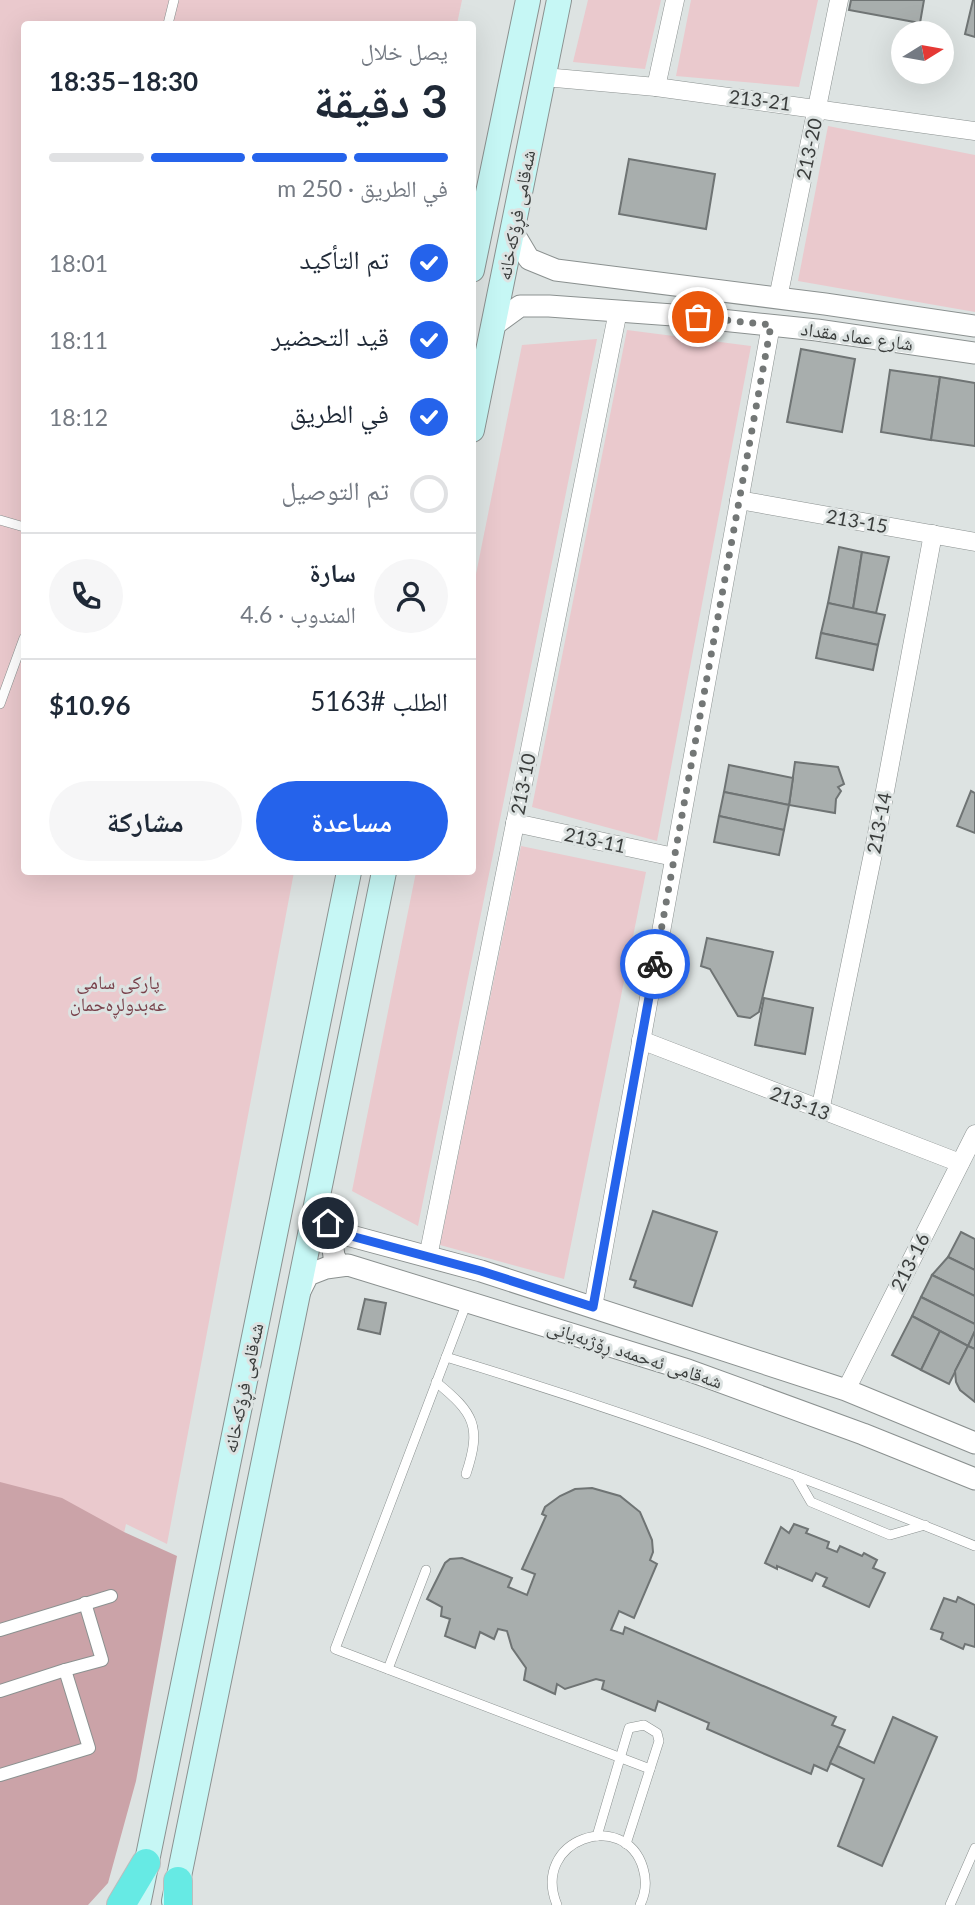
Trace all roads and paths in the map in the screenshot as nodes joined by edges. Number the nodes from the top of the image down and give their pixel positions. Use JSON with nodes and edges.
{"nodes":[{"id":1,"x":174,"y":0,"type":"edge"},
{"id":2,"x":528,"y":0,"type":"edge"},
{"id":3,"x":559,"y":0,"type":"edge"},
{"id":4,"x":675,"y":0,"type":"edge"},
{"id":5,"x":839,"y":0,"type":"edge"},
{"id":6,"x":169,"y":21,"type":"edge"},
{"id":7,"x":544,"y":77,"type":"junction"},
{"id":8,"x":656,"y":87,"type":"junction"},
{"id":9,"x":817,"y":107,"type":"junction"},
{"id":10,"x":975,"y":131,"type":"edge"},
{"id":11,"x":513,"y":232,"type":"junction"},
{"id":12,"x":476,"y":251,"type":"edge"},
{"id":13,"x":778,"y":299,"type":"junction"},
{"id":14,"x":618,"y":311,"type":"junction"},
{"id":15,"x":494,"y":325,"type":"junction"},
{"id":16,"x":771,"y":325,"type":"junction"},
{"id":17,"x":975,"y":326,"type":"edge"},
{"id":18,"x":975,"y":353,"type":"edge"},
{"id":19,"x":476,"y":411,"type":"edge"},
{"id":20,"x":739,"y":500,"type":"junction"},
{"id":21,"x":0,"y":520,"type":"edge"},
{"id":22,"x":21,"y":526,"type":"edge"},
{"id":23,"x":933,"y":534,"type":"junction"},
{"id":24,"x":975,"y":542,"type":"edge"},
{"id":25,"x":21,"y":646,"type":"edge"},
{"id":26,"x":0,"y":704,"type":"edge"},
{"id":27,"x":515,"y":823,"type":"junction"},
{"id":28,"x":674,"y":857,"type":"junction"},
{"id":29,"x":348,"y":875,"type":"edge"},
{"id":30,"x":383,"y":875,"type":"edge"},
{"id":31,"x":641,"y":1040,"type":"junction"},
{"id":32,"x":820,"y":1111,"type":"junction"},
{"id":33,"x":975,"y":1134,"type":"edge"},
{"id":34,"x":960,"y":1163,"type":"junction"},
{"id":35,"x":318,"y":1198,"type":"junction"},
{"id":36,"x":346,"y":1233,"type":"junction"},
{"id":37,"x":428,"y":1257,"type":"junction"},
{"id":38,"x":339,"y":1265,"type":"junction"},
{"id":39,"x":299,"y":1293,"type":"junction"},
{"id":40,"x":467,"y":1301,"type":"junction"},
{"id":41,"x":593,"y":1307,"type":"junction"},
{"id":42,"x":731,"y":1353,"type":"junction"},
{"id":43,"x":446,"y":1357,"type":"junction"},
{"id":44,"x":436,"y":1382,"type":"junction"},
{"id":45,"x":722,"y":1382,"type":"junction"},
{"id":46,"x":846,"y":1390,"type":"junction"},
{"id":47,"x":975,"y":1443,"type":"edge"},
{"id":48,"x":466,"y":1474,"type":"dead end"},
{"id":49,"x":796,"y":1475,"type":"junction"},
{"id":50,"x":975,"y":1479,"type":"edge"},
{"id":51,"x":925,"y":1525,"type":"junction"},
{"id":52,"x":975,"y":1546,"type":"edge"},
{"id":53,"x":426,"y":1570,"type":"dead end"},
{"id":54,"x":111,"y":1596,"type":"dead end"},
{"id":55,"x":85,"y":1603,"type":"junction"},
{"id":56,"x":0,"y":1630,"type":"edge"},
{"id":57,"x":388,"y":1669,"type":"junction"},
{"id":58,"x":65,"y":1670,"type":"junction"},
{"id":59,"x":1,"y":1687,"type":"edge"},
{"id":60,"x":620,"y":1758,"type":"junction"},
{"id":61,"x":650,"y":1769,"type":"junction"},
{"id":62,"x":0,"y":1775,"type":"edge"},
{"id":63,"x":597,"y":1836,"type":"junction"},
{"id":64,"x":626,"y":1844,"type":"junction"},
{"id":65,"x":975,"y":1848,"type":"edge"},
{"id":66,"x":146,"y":1863,"type":"junction"},
{"id":67,"x":176,"y":1897,"type":"edge"},
{"id":68,"x":641,"y":1903,"type":"edge"},
{"id":69,"x":121,"y":1905,"type":"edge"},
{"id":70,"x":138,"y":1905,"type":"edge"},
{"id":71,"x":557,"y":1905,"type":"edge"},
{"id":72,"x":652,"y":1905,"type":"edge"},
{"id":73,"x":950,"y":1905,"type":"edge"}],
"edges":[{"from":1,"to":6,"type":"lane"},
{"from":2,"to":12,"type":"main road","name":"شەقامی فڕۆکەخانە"},
{"from":3,"to":7,"type":"main road","name":"شەقامی فڕۆکەخانە"},
{"from":4,"to":8,"type":"street"},
{"from":5,"to":9,"type":"street","name":"213-20"},
{"from":7,"to":8,"type":"street","name":"213-21"},
{"from":7,"to":11,"type":"main road","name":"شەقامی فڕۆکەخانە"},
{"from":8,"to":9,"type":"street","name":"213-21"},
{"from":9,"to":10,"type":"street","name":"213-21"},
{"from":9,"to":13,"type":"street","name":"213-20"},
{"from":11,"to":13,"type":"street","name":"شارع عماد مقداد"},
{"from":11,"to":15,"type":"main road","name":"شەقامی فڕۆکەخانە"},
{"from":13,"to":17,"type":"street","name":"شارع عماد مقداد"},
{"from":14,"to":15,"type":"street","name":"شارع عماد مقداد"},
{"from":14,"to":16,"type":"street","name":"شارع عماد مقداد"},
{"from":14,"to":27,"type":"street","name":"213-10"},
{"from":15,"to":19,"type":"main road","name":"شەقامی فڕۆکەخانە"},
{"from":16,"to":18,"type":"street","name":"شارع عماد مقداد"},
{"from":16,"to":20,"type":"street"},
{"from":20,"to":23,"type":"street","name":"213-15"},
{"from":20,"to":28,"type":"street"},
{"from":21,"to":22,"type":"lane"},
{"from":23,"to":24,"type":"street","name":"213-15"},
{"from":23,"to":32,"type":"street","name":"213-14"},
{"from":25,"to":26,"type":"lane"},
{"from":27,"to":28,"type":"street","name":"213-11"},
{"from":27,"to":37,"type":"street","name":"213-10"},
{"from":28,"to":31,"type":"street"},
{"from":29,"to":66,"type":"main road","name":"شەقامی فڕۆکەخانە"},
{"from":30,"to":35,"type":"main road","name":"شەقامی فڕۆکەخانە"},
{"from":31,"to":32,"type":"street","name":"213-13"},
{"from":31,"to":41,"type":"street"},
{"from":32,"to":34,"type":"street","name":"213-13"},
{"from":33,"to":34,"type":"street","name":"213-16"},
{"from":34,"to":46,"type":"street","name":"213-16"},
{"from":35,"to":36,"type":"street","name":"شەقامی ئەحمەد ڕۆژبەیانی"},
{"from":35,"to":39,"type":"main road","name":"شەقامی فڕۆکەخانە"},
{"from":36,"to":37,"type":"street","name":"شەقامی ئەحمەد ڕۆژبەیانی"},
{"from":36,"to":38,"type":"street"},
{"from":37,"to":41,"type":"street","name":"شەقامی ئەحمەد ڕۆژبەیانی"},
{"from":38,"to":39,"type":"street"},
{"from":38,"to":40,"type":"street","name":"شەقامی ئەحمەد ڕۆژبەیانی"},
{"from":39,"to":67,"type":"main road","name":"شەقامی فڕۆکەخانە"},
{"from":40,"to":43,"type":"lane"},
{"from":40,"to":45,"type":"street","name":"شەقامی ئەحمەد ڕۆژبەیانی"},
{"from":41,"to":42,"type":"street","name":"شەقامی ئەحمەد ڕۆژبەیانی"},
{"from":42,"to":45,"type":"street"},
{"from":42,"to":46,"type":"street","name":"شەقامی ئەحمەد ڕۆژبەیانی"},
{"from":43,"to":44,"type":"lane"},
{"from":43,"to":49,"type":"lane"},
{"from":44,"to":48,"type":"lane"},
{"from":44,"to":57,"type":"lane"},
{"from":45,"to":50,"type":"street","name":"شەقامی ئەحمەد ڕۆژبەیانی"},
{"from":46,"to":47,"type":"street","name":"شەقامی ئەحمەد ڕۆژبەیانی"},
{"from":49,"to":51,"type":"lane"},
{"from":49,"to":51,"type":"lane"},
{"from":51,"to":52,"type":"lane"},
{"from":53,"to":57,"type":"lane"},
{"from":54,"to":55,"type":"street"},
{"from":55,"to":56,"type":"street"},
{"from":55,"to":58,"type":"street"},
{"from":57,"to":60,"type":"lane"},
{"from":58,"to":59,"type":"street"},
{"from":58,"to":62,"type":"street"},
{"from":60,"to":61,"type":"lane"},
{"from":60,"to":61,"type":"lane"},
{"from":60,"to":63,"type":"lane"},
{"from":61,"to":64,"type":"lane"},
{"from":63,"to":64,"type":"lane"},
{"from":63,"to":71,"type":"lane"},
{"from":64,"to":68,"type":"lane"},
{"from":65,"to":73,"type":"lane"},
{"from":66,"to":69,"type":"highway"},
{"from":66,"to":70,"type":"main road","name":"شەقامی فڕۆکەخانە"},
{"from":68,"to":72,"type":"lane"}]}
